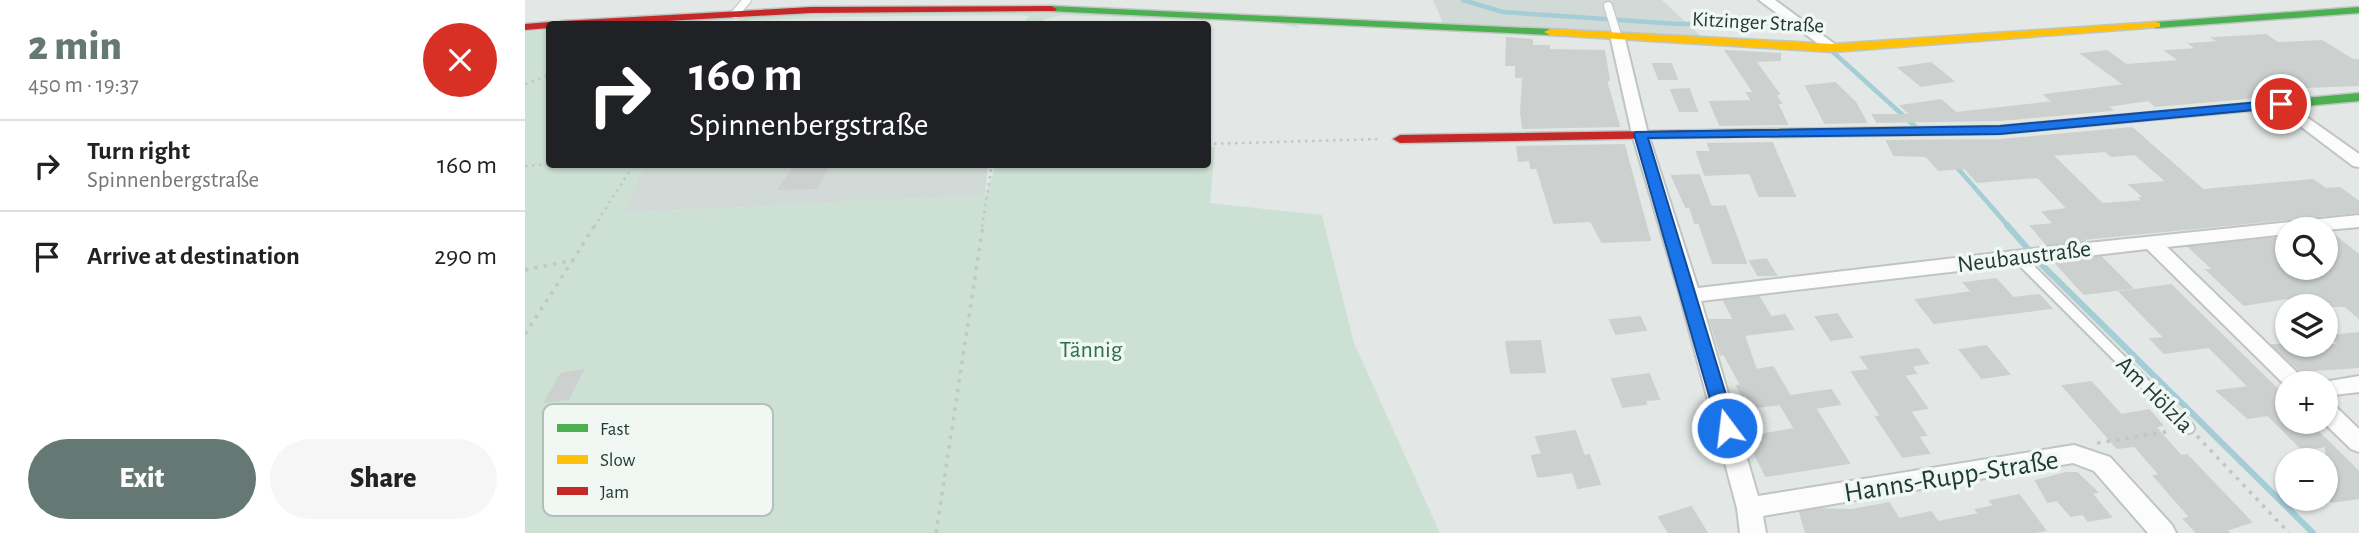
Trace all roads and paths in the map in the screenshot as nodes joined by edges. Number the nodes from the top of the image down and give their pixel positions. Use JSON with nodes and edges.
{"nodes":[{"id":1,"x":747,"y":0,"type":"edge"},
{"id":2,"x":1766,"y":0,"type":"edge"},
{"id":3,"x":1610,"y":9,"type":"dead end"},
{"id":4,"x":2359,"y":10,"type":"edge"},
{"id":5,"x":735,"y":14,"type":"junction"},
{"id":6,"x":614,"y":21,"type":"edge"},
{"id":7,"x":546,"y":25,"type":"edge"},
{"id":8,"x":525,"y":27,"type":"edge"},
{"id":9,"x":1616,"y":31,"type":"junction"},
{"id":10,"x":1833,"y":48,"type":"junction"},
{"id":11,"x":546,"y":76,"type":"edge"},
{"id":12,"x":525,"y":83,"type":"edge"},
{"id":13,"x":2359,"y":97,"type":"edge"},
{"id":14,"x":2281,"y":104,"type":"junction"},
{"id":15,"x":1640,"y":134,"type":"junction"},
{"id":16,"x":1400,"y":139,"type":"joint"},
{"id":17,"x":1211,"y":144,"type":"edge"},
{"id":18,"x":2359,"y":162,"type":"edge"},
{"id":19,"x":546,"y":164,"type":"edge"},
{"id":20,"x":525,"y":166,"type":"edge"},
{"id":21,"x":631,"y":168,"type":"edge"},
{"id":22,"x":991,"y":168,"type":"edge"},
{"id":23,"x":2359,"y":222,"type":"edge"},
{"id":24,"x":2151,"y":242,"type":"junction"},
{"id":25,"x":2018,"y":257,"type":"junction"},
{"id":26,"x":573,"y":260,"type":"junction"},
{"id":27,"x":525,"y":270,"type":"edge"},
{"id":28,"x":1689,"y":296,"type":"junction"},
{"id":29,"x":525,"y":334,"type":"edge"},
{"id":30,"x":2285,"y":371,"type":"edge"},
{"id":31,"x":2359,"y":384,"type":"edge"},
{"id":32,"x":2338,"y":387,"type":"edge"},
{"id":33,"x":2338,"y":423,"type":"edge"},
{"id":34,"x":2189,"y":428,"type":"junction"},
{"id":35,"x":2359,"y":443,"type":"edge"},
{"id":36,"x":2102,"y":464,"type":"junction"},
{"id":37,"x":1749,"y":508,"type":"junction"},
{"id":38,"x":936,"y":533,"type":"edge"},
{"id":39,"x":1753,"y":533,"type":"edge"},
{"id":40,"x":2163,"y":533,"type":"edge"},
{"id":41,"x":2289,"y":533,"type":"edge"}],
"edges":[{"from":1,"to":5,"type":"lane"},
{"from":2,"to":10,"type":"street"},
{"from":3,"to":9,"type":"lane"},
{"from":4,"to":10,"type":"street","name":"Kitzinger Straße"},
{"from":5,"to":6,"type":"street","name":"Kitzinger Straße"},
{"from":5,"to":9,"type":"street","name":"Kitzinger Straße"},
{"from":7,"to":8,"type":"street"},
{"from":9,"to":10,"type":"street","name":"Kitzinger Straße"},
{"from":9,"to":15,"type":"street"},
{"from":11,"to":12,"type":"path"},
{"from":13,"to":14,"type":"street"},
{"from":14,"to":15,"type":"street"},
{"from":14,"to":18,"type":"street"},
{"from":15,"to":16,"type":"street"},
{"from":15,"to":28,"type":"street"},
{"from":16,"to":17,"type":"path"},
{"from":19,"to":20,"type":"path"},
{"from":21,"to":26,"type":"path"},
{"from":22,"to":38,"type":"path"},
{"from":23,"to":24,"type":"street","name":"Neubaustraße"},
{"from":24,"to":25,"type":"street","name":"Neubaustraße"},
{"from":24,"to":30,"type":"street"},
{"from":25,"to":28,"type":"street","name":"Neubaustraße"},
{"from":25,"to":34,"type":"lane","name":"Am Hölzla"},
{"from":26,"to":27,"type":"path"},
{"from":26,"to":29,"type":"path"},
{"from":28,"to":37,"type":"street"},
{"from":31,"to":32,"type":"street"},
{"from":33,"to":35,"type":"street"},
{"from":34,"to":36,"type":"path"},
{"from":34,"to":41,"type":"path","name":"Am Hölzla"},
{"from":36,"to":37,"type":"street","name":"Hanns-Rupp-Straße"},
{"from":36,"to":40,"type":"street"},
{"from":37,"to":39,"type":"street"}]}
